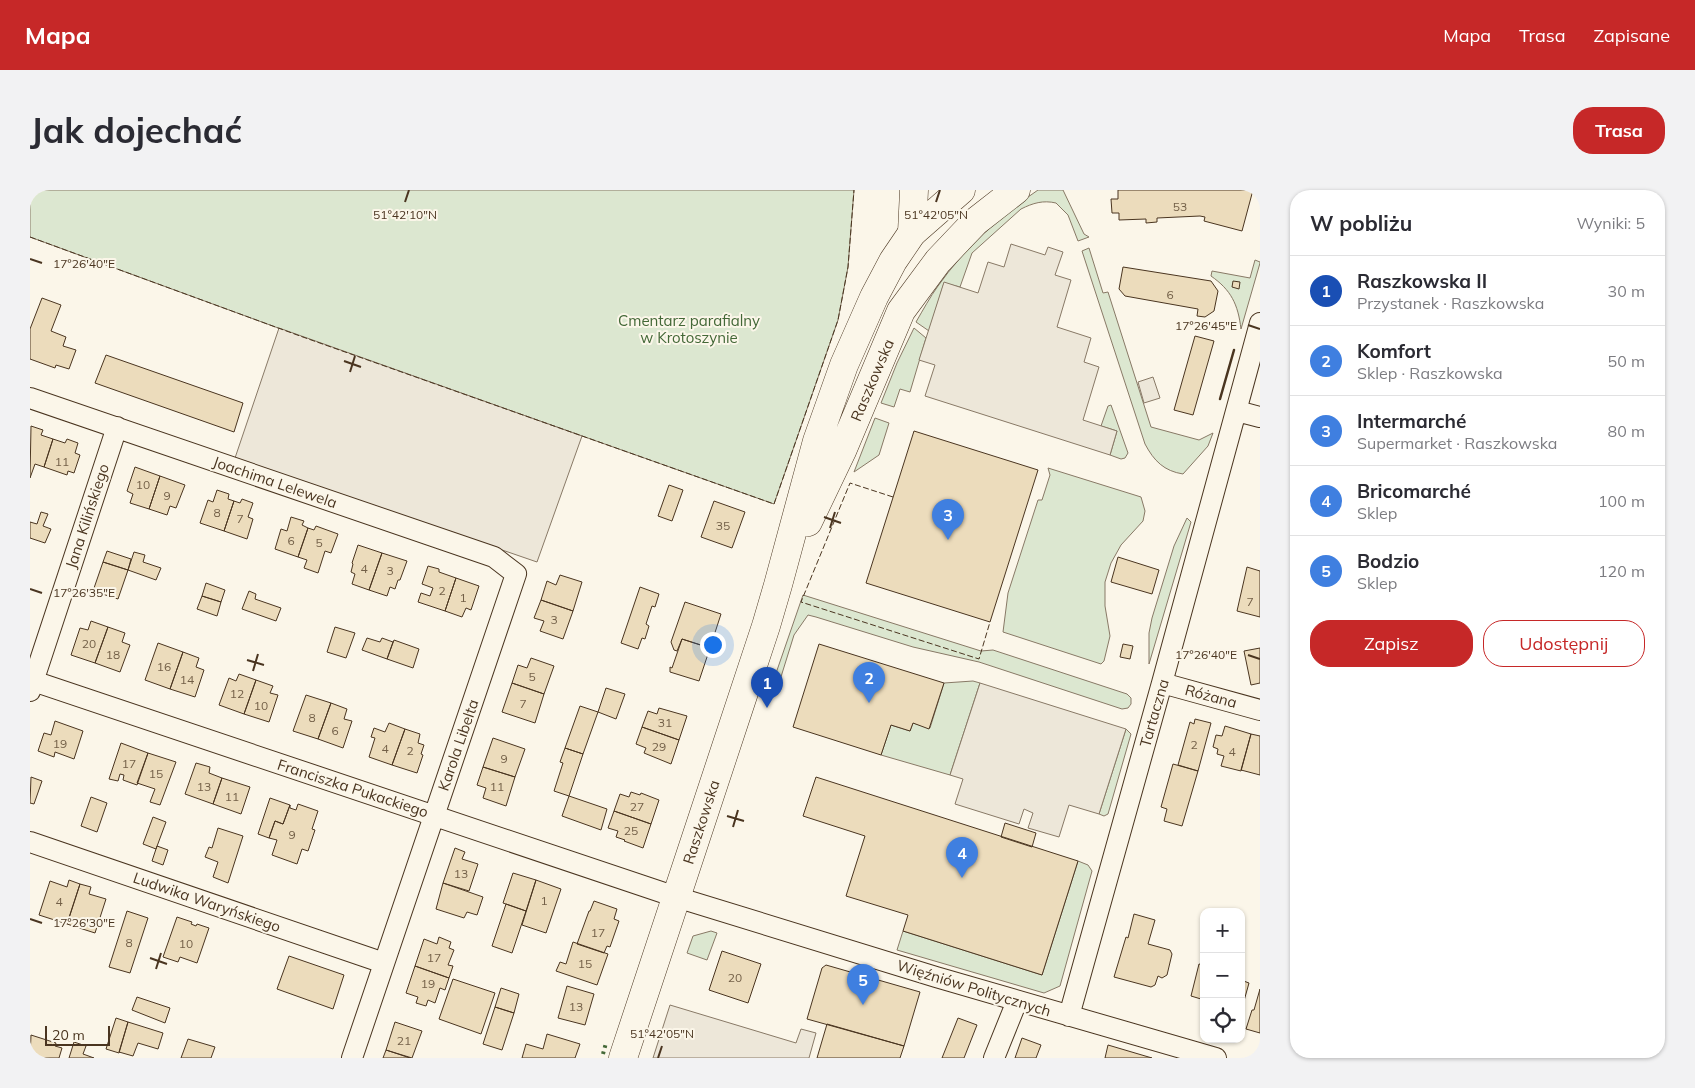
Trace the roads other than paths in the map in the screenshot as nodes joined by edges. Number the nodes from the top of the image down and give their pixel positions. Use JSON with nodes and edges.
{"nodes":[{"id":1,"x":914,"y":190,"type":"edge"},
{"id":2,"x":1016,"y":190,"type":"edge"},
{"id":3,"x":953,"y":192,"type":"edge"},
{"id":4,"x":975,"y":222,"type":"junction"},
{"id":5,"x":912,"y":233,"type":"junction"},
{"id":6,"x":1260,"y":323,"type":"edge"},
{"id":7,"x":30,"y":398,"type":"edge"},
{"id":8,"x":1237,"y":410,"type":"junction"},
{"id":9,"x":1260,"y":417,"type":"edge"},
{"id":10,"x":117,"y":427,"type":"junction"},
{"id":11,"x":516,"y":574,"type":"joint"},
{"id":12,"x":778,"y":585,"type":"junction"},
{"id":13,"x":1162,"y":683,"type":"junction"},
{"id":14,"x":31,"y":684,"type":"edge"},
{"id":15,"x":1260,"y":710,"type":"edge"},
{"id":16,"x":434,"y":814,"type":"junction"},
{"id":17,"x":30,"y":842,"type":"edge"},
{"id":18,"x":676,"y":897,"type":"junction"},
{"id":19,"x":384,"y":963,"type":"junction"},
{"id":20,"x":1017,"y":1001,"type":"junction"},
{"id":21,"x":1069,"y":1016,"type":"junction"},
{"id":22,"x":352,"y":1058,"type":"edge"},
{"id":23,"x":623,"y":1058,"type":"edge"},
{"id":24,"x":994,"y":1058,"type":"edge"},
{"id":25,"x":1216,"y":1058,"type":"edge"}],
"edges":[{"from":1,"to":5,"type":"main road"},
{"from":2,"to":4,"type":"main road"},
{"from":3,"to":4,"type":"main road","name":"Raszkowska"},
{"from":3,"to":5,"type":"main road","name":"Raszkowska"},
{"from":4,"to":12,"type":"main road","name":"Raszkowska"},
{"from":5,"to":12,"type":"main road","name":"Raszkowska"},
{"from":6,"to":8,"type":"street","name":"Tartaczna"},
{"from":7,"to":10,"type":"street","name":"Joachima Lelewela"},
{"from":8,"to":9,"type":"street"},
{"from":8,"to":13,"type":"street","name":"Tartaczna"},
{"from":10,"to":11,"type":"street","name":"Joachima Lelewela"},
{"from":10,"to":14,"type":"street","name":"Jana Kilińskiego"},
{"from":11,"to":16,"type":"street","name":"Karola Libelta"},
{"from":12,"to":18,"type":"main road","name":"Raszkowska"},
{"from":13,"to":15,"type":"street","name":"Różana"},
{"from":13,"to":21,"type":"street","name":"Tartaczna"},
{"from":14,"to":16,"type":"street","name":"Franciszka Pukackiego"},
{"from":16,"to":18,"type":"street","name":"Franciszka Pukackiego"},
{"from":16,"to":19,"type":"street","name":"Karola Libelta"},
{"from":17,"to":19,"type":"street","name":"Ludwika Waryńskiego"},
{"from":18,"to":20,"type":"street","name":"Więźniów Politycznych"},
{"from":18,"to":23,"type":"main road","name":"Raszkowska"},
{"from":19,"to":22,"type":"street","name":"Karola Libelta"},
{"from":20,"to":21,"type":"street","name":"Więźniów Politycznych"},
{"from":20,"to":24,"type":"street"},
{"from":21,"to":25,"type":"street","name":"Więźniów Politycznych"}]}
